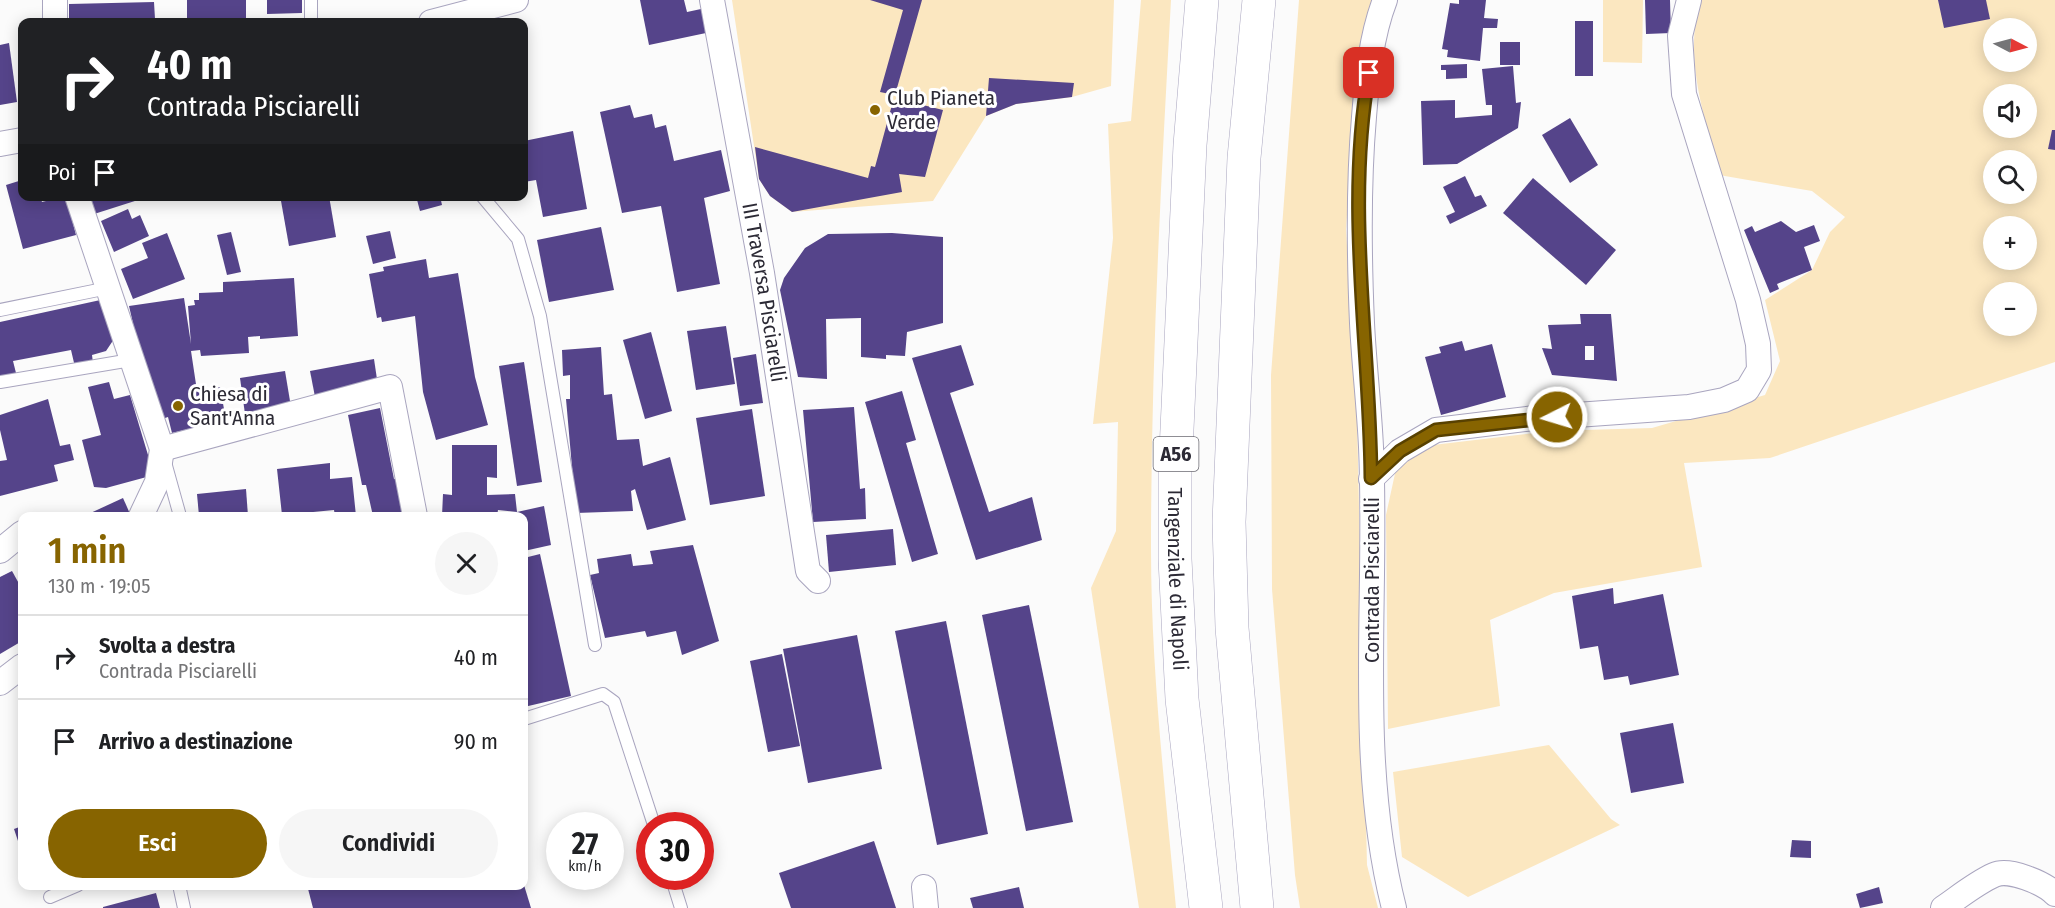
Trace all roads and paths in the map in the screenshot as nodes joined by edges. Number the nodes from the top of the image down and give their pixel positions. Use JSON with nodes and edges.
{"nodes":[{"id":1,"x":54,"y":0,"type":"edge"},
{"id":2,"x":311,"y":0,"type":"edge"},
{"id":3,"x":516,"y":0,"type":"edge"},
{"id":4,"x":712,"y":0,"type":"edge"},
{"id":5,"x":1202,"y":0,"type":"edge"},
{"id":6,"x":1259,"y":0,"type":"edge"},
{"id":7,"x":1385,"y":0,"type":"edge"},
{"id":8,"x":1689,"y":0,"type":"edge"},
{"id":9,"x":55,"y":18,"type":"edge"},
{"id":10,"x":311,"y":18,"type":"edge"},
{"id":11,"x":446,"y":18,"type":"edge"},
{"id":12,"x":18,"y":141,"type":"edge"},
{"id":13,"x":0,"y":144,"type":"edge"},
{"id":14,"x":79,"y":201,"type":"edge"},
{"id":15,"x":486,"y":201,"type":"edge"},
{"id":16,"x":108,"y":288,"type":"junction"},
{"id":17,"x":0,"y":310,"type":"edge"},
{"id":18,"x":130,"y":360,"type":"junction"},
{"id":19,"x":0,"y":382,"type":"edge"},
{"id":20,"x":162,"y":449,"type":"junction"},
{"id":21,"x":1371,"y":478,"type":"junction"},
{"id":22,"x":143,"y":512,"type":"edge"},
{"id":23,"x":179,"y":512,"type":"edge"},
{"id":24,"x":415,"y":512,"type":"edge"},
{"id":25,"x":18,"y":536,"type":"edge"},
{"id":26,"x":0,"y":550,"type":"edge"},
{"id":27,"x":818,"y":581,"type":"dead end"},
{"id":28,"x":595,"y":645,"type":"dead end"},
{"id":29,"x":18,"y":669,"type":"edge"},
{"id":30,"x":0,"y":683,"type":"edge"},
{"id":31,"x":528,"y":718,"type":"edge"},
{"id":32,"x":650,"y":812,"type":"edge"},
{"id":33,"x":66,"y":890,"type":"edge"},
{"id":34,"x":180,"y":890,"type":"edge"},
{"id":35,"x":675,"y":890,"type":"edge"},
{"id":36,"x":2055,"y":894,"type":"edge"},
{"id":37,"x":50,"y":897,"type":"dead end"},
{"id":38,"x":184,"y":908,"type":"edge"},
{"id":39,"x":681,"y":908,"type":"edge"},
{"id":40,"x":1206,"y":908,"type":"edge"},
{"id":41,"x":1257,"y":908,"type":"edge"},
{"id":42,"x":1394,"y":908,"type":"edge"},
{"id":43,"x":1943,"y":908,"type":"edge"}],
"edges":[{"from":1,"to":9,"type":"street"},
{"from":2,"to":10,"type":"lane"},
{"from":3,"to":11,"type":"street"},
{"from":4,"to":27,"type":"street","name":"III Traversa Pisciarelli"},
{"from":5,"to":40,"type":"highway","name":"Tangenziale di Napoli","number":"A56"},
{"from":6,"to":41,"type":"highway"},
{"from":7,"to":21,"type":"street","name":"Contrada Pisciarelli"},
{"from":8,"to":21,"type":"street"},
{"from":12,"to":13,"type":"street"},
{"from":14,"to":16,"type":"street"},
{"from":15,"to":28,"type":"lane"},
{"from":16,"to":17,"type":"lane"},
{"from":16,"to":18,"type":"street"},
{"from":18,"to":19,"type":"lane"},
{"from":18,"to":20,"type":"street"},
{"from":20,"to":22,"type":"street"},
{"from":20,"to":23,"type":"lane"},
{"from":20,"to":24,"type":"street"},
{"from":21,"to":42,"type":"street","name":"Contrada Pisciarelli"},
{"from":25,"to":26,"type":"street"},
{"from":29,"to":30,"type":"street"},
{"from":31,"to":32,"type":"lane"},
{"from":33,"to":37,"type":"lane"},
{"from":34,"to":38,"type":"lane"},
{"from":35,"to":39,"type":"lane"},
{"from":36,"to":43,"type":"street"}]}
